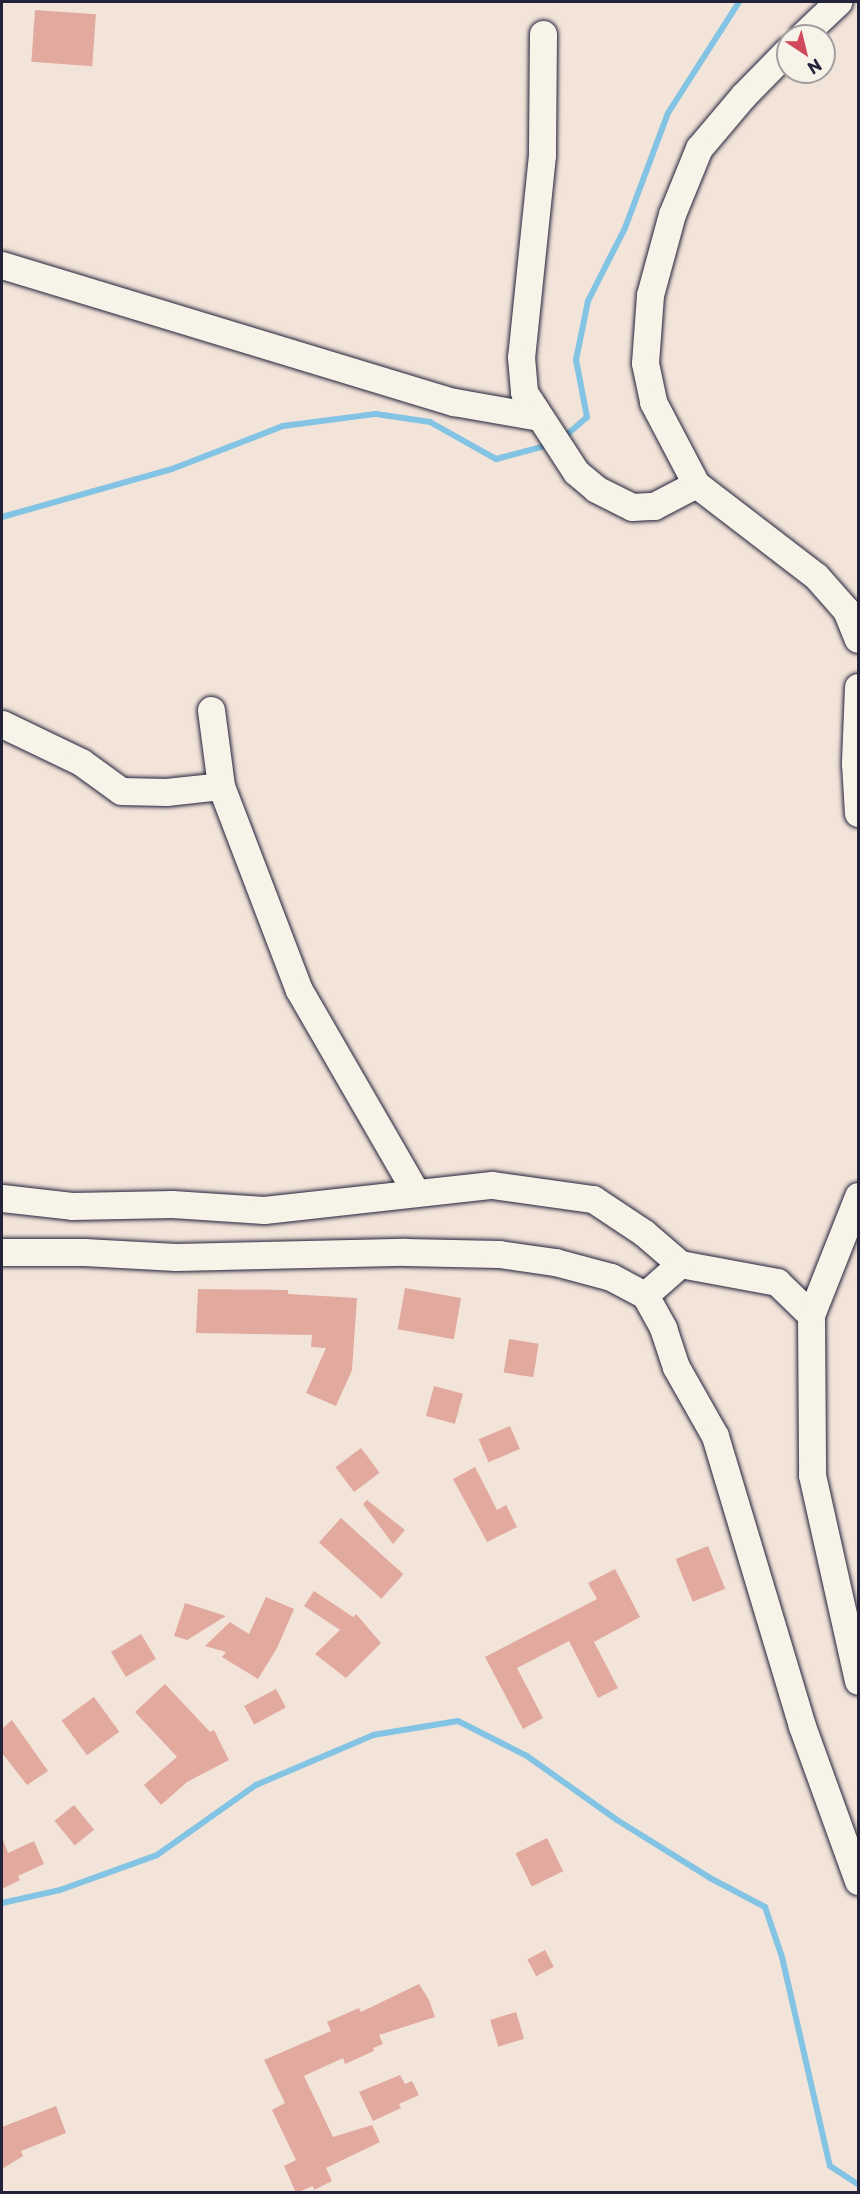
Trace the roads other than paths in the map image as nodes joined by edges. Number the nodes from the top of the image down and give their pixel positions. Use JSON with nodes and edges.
{"nodes":[{"id":1,"x":837,"y":2,"type":"edge"},
{"id":2,"x":814,"y":24,"type":"edge"},
{"id":3,"x":543,"y":34,"type":"dead end"},
{"id":4,"x":776,"y":62,"type":"edge"},
{"id":5,"x":2,"y":265,"type":"edge"},
{"id":6,"x":539,"y":417,"type":"junction"},
{"id":7,"x":696,"y":484,"type":"junction"},
{"id":8,"x":858,"y":639,"type":"edge"},
{"id":9,"x":858,"y":687,"type":"edge"},
{"id":10,"x":211,"y":710,"type":"dead end"},
{"id":11,"x":2,"y":724,"type":"edge"},
{"id":12,"x":221,"y":786,"type":"junction"},
{"id":13,"x":858,"y":813,"type":"edge"},
{"id":14,"x":416,"y":1193,"type":"junction"},
{"id":15,"x":858,"y":1197,"type":"edge"},
{"id":16,"x":2,"y":1198,"type":"edge"},
{"id":17,"x":2,"y":1252,"type":"edge"},
{"id":18,"x":680,"y":1264,"type":"junction"},
{"id":19,"x":645,"y":1295,"type":"junction"},
{"id":20,"x":811,"y":1315,"type":"junction"},
{"id":21,"x":858,"y":1681,"type":"edge"},
{"id":22,"x":858,"y":1881,"type":"edge"}],
"edges":[{"from":1,"to":2,"type":"street"},
{"from":3,"to":6,"type":"street"},
{"from":4,"to":7,"type":"street"},
{"from":5,"to":6,"type":"street"},
{"from":6,"to":7,"type":"street"},
{"from":7,"to":8,"type":"street"},
{"from":9,"to":13,"type":"street"},
{"from":10,"to":12,"type":"street"},
{"from":11,"to":12,"type":"street"},
{"from":12,"to":14,"type":"street"},
{"from":14,"to":16,"type":"street"},
{"from":14,"to":18,"type":"street"},
{"from":15,"to":20,"type":"street"},
{"from":17,"to":19,"type":"street"},
{"from":18,"to":19,"type":"street"},
{"from":18,"to":20,"type":"street"},
{"from":19,"to":22,"type":"street"},
{"from":20,"to":21,"type":"street"}]}
